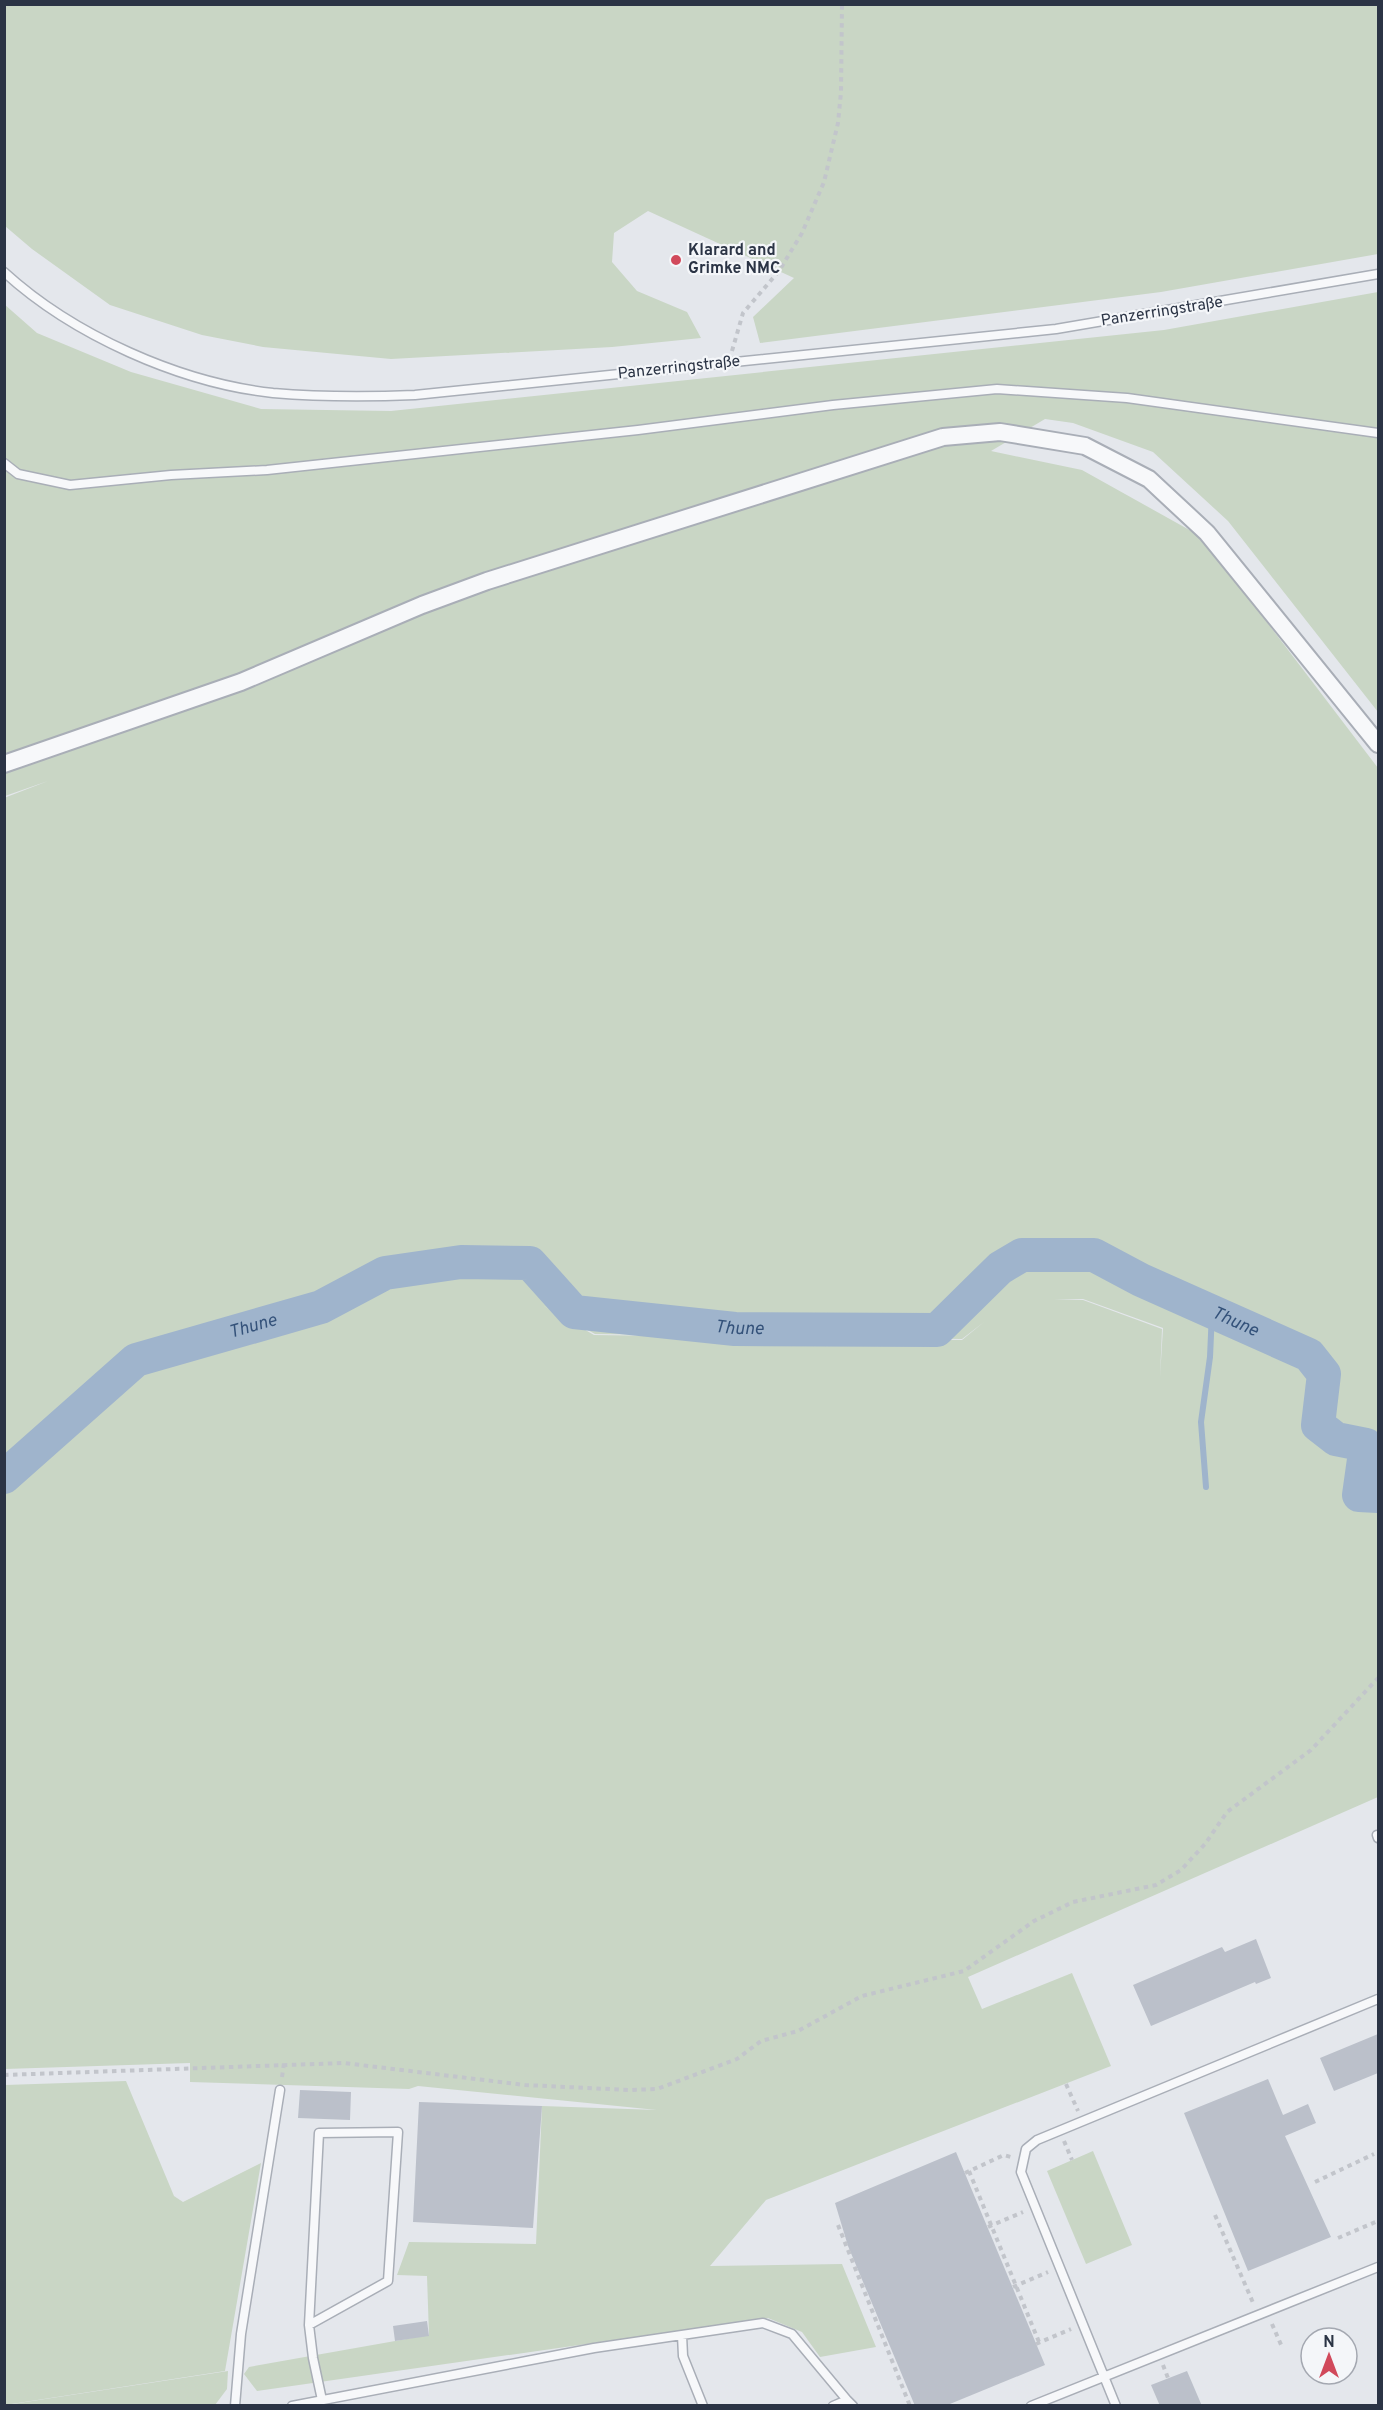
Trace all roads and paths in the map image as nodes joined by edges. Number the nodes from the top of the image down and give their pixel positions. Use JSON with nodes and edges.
{"nodes":[{"id":1,"x":842,"y":4,"type":"edge"},
{"id":2,"x":4,"y":272,"type":"edge"},
{"id":3,"x":1378,"y":274,"type":"edge"},
{"id":4,"x":729,"y":363,"type":"junction"},
{"id":5,"x":1378,"y":433,"type":"edge"},
{"id":6,"x":4,"y":463,"type":"edge"},
{"id":7,"x":1378,"y":744,"type":"edge"},
{"id":8,"x":4,"y":764,"type":"edge"},
{"id":9,"x":1378,"y":1678,"type":"edge"},
{"id":10,"x":1378,"y":1999,"type":"edge"},
{"id":11,"x":4,"y":2075,"type":"edge"},
{"id":12,"x":1066,"y":2084,"type":"dead end"},
{"id":13,"x":280,"y":2090,"type":"dead end"},
{"id":14,"x":1082,"y":2121,"type":"junction"},
{"id":15,"x":1060,"y":2130,"type":"junction"},
{"id":16,"x":1374,"y":2154,"type":"dead end"},
{"id":17,"x":1022,"y":2159,"type":"junction"},
{"id":18,"x":1072,"y":2160,"type":"dead end"},
{"id":19,"x":1315,"y":2182,"type":"dead end"},
{"id":20,"x":1034,"y":2207,"type":"junction"},
{"id":21,"x":1215,"y":2215,"type":"dead end"},
{"id":22,"x":1378,"y":2221,"type":"edge"},
{"id":23,"x":838,"y":2225,"type":"dead end"},
{"id":24,"x":990,"y":2226,"type":"junction"},
{"id":25,"x":1338,"y":2238,"type":"dead end"},
{"id":26,"x":1059,"y":2267,"type":"junction"},
{"id":27,"x":1378,"y":2267,"type":"edge"},
{"id":28,"x":1014,"y":2286,"type":"junction"},
{"id":29,"x":1267,"y":2312,"type":"junction"},
{"id":30,"x":1258,"y":2315,"type":"junction"},
{"id":31,"x":1082,"y":2324,"type":"junction"},
{"id":32,"x":309,"y":2325,"type":"junction"},
{"id":33,"x":681,"y":2335,"type":"junction"},
{"id":34,"x":1282,"y":2347,"type":"dead end"},
{"id":35,"x":1104,"y":2376,"type":"junction"},
{"id":36,"x":322,"y":2400,"type":"junction"},
{"id":37,"x":850,"y":2403,"type":"edge"},
{"id":38,"x":235,"y":2406,"type":"edge"},
{"id":39,"x":292,"y":2406,"type":"edge"},
{"id":40,"x":703,"y":2406,"type":"edge"},
{"id":41,"x":833,"y":2406,"type":"edge"},
{"id":42,"x":910,"y":2406,"type":"edge"},
{"id":43,"x":1031,"y":2406,"type":"edge"},
{"id":44,"x":1116,"y":2406,"type":"edge"}],
"edges":[{"from":1,"to":4,"type":"path"},
{"from":2,"to":4,"type":"lane","name":"Panzerringstraße"},
{"from":3,"to":4,"type":"lane","name":"Panzerringstraße"},
{"from":5,"to":6,"type":"lane"},
{"from":7,"to":8,"type":"street"},
{"from":9,"to":11,"type":"path"},
{"from":10,"to":14,"type":"lane"},
{"from":12,"to":14,"type":"path"},
{"from":13,"to":38,"type":"lane"},
{"from":14,"to":15,"type":"lane"},
{"from":15,"to":17,"type":"lane"},
{"from":15,"to":18,"type":"path"},
{"from":16,"to":19,"type":"path"},
{"from":17,"to":20,"type":"lane"},
{"from":17,"to":24,"type":"path"},
{"from":20,"to":24,"type":"path"},
{"from":20,"to":26,"type":"lane"},
{"from":21,"to":30,"type":"path"},
{"from":22,"to":25,"type":"path"},
{"from":23,"to":42,"type":"path"},
{"from":24,"to":28,"type":"path"},
{"from":26,"to":28,"type":"path"},
{"from":26,"to":31,"type":"lane"},
{"from":27,"to":29,"type":"lane"},
{"from":28,"to":31,"type":"path"},
{"from":29,"to":30,"type":"lane"},
{"from":29,"to":34,"type":"path"},
{"from":30,"to":35,"type":"lane"},
{"from":31,"to":35,"type":"lane"},
{"from":32,"to":32,"type":"lane"},
{"from":32,"to":36,"type":"lane"},
{"from":33,"to":36,"type":"lane"},
{"from":33,"to":37,"type":"lane"},
{"from":33,"to":40,"type":"lane"},
{"from":35,"to":43,"type":"lane"},
{"from":35,"to":44,"type":"lane"},
{"from":36,"to":39,"type":"lane"},
{"from":37,"to":41,"type":"lane"}]}
